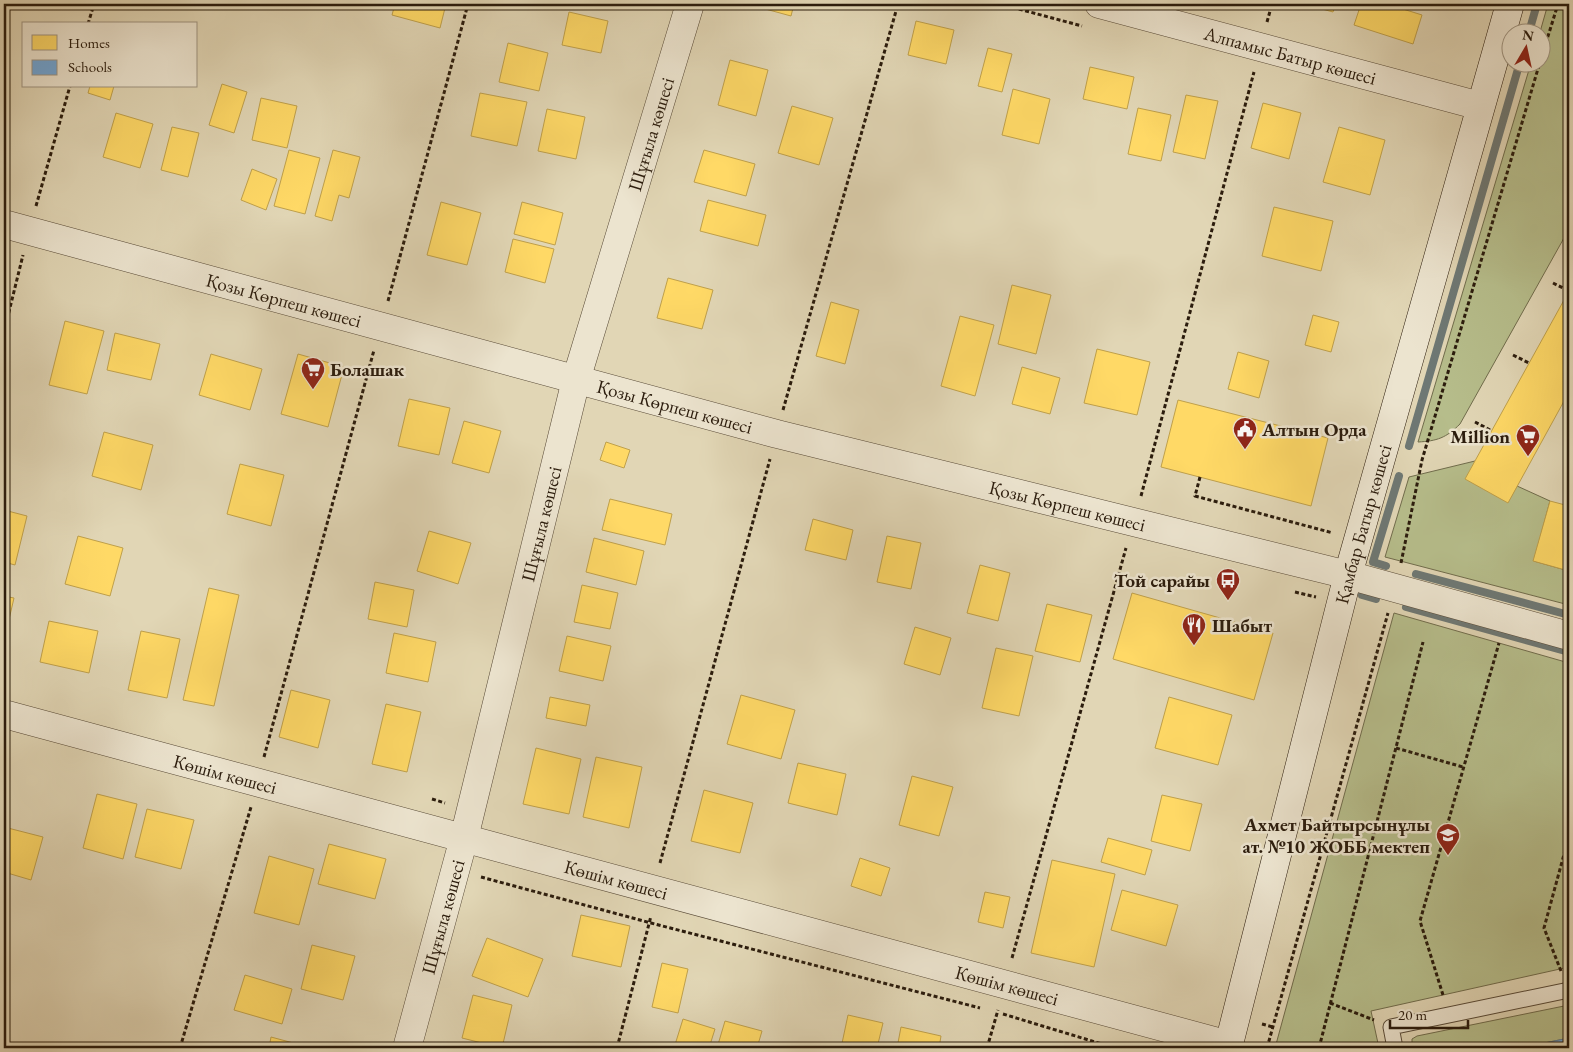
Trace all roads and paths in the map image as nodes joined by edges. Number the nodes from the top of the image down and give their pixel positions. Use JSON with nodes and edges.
{"nodes":[{"id":1,"x":94,"y":4,"type":"edge"},
{"id":2,"x":468,"y":4,"type":"edge"},
{"id":3,"x":690,"y":4,"type":"edge"},
{"id":4,"x":898,"y":4,"type":"edge"},
{"id":5,"x":1100,"y":4,"type":"edge"},
{"id":6,"x":1510,"y":4,"type":"edge"},
{"id":7,"x":1558,"y":4,"type":"edge"},
{"id":8,"x":89,"y":22,"type":"edge"},
{"id":9,"x":1550,"y":30,"type":"edge"},
{"id":10,"x":1537,"y":72,"type":"edge"},
{"id":11,"x":1480,"y":106,"type":"junction"},
{"id":12,"x":4,"y":224,"type":"edge"},
{"id":13,"x":1553,"y":283,"type":"dead end"},
{"id":14,"x":1569,"y":291,"type":"edge"},
{"id":15,"x":381,"y":328,"type":"junction"},
{"id":16,"x":1513,"y":355,"type":"dead end"},
{"id":17,"x":1529,"y":363,"type":"dead end"},
{"id":18,"x":576,"y":380,"type":"junction"},
{"id":19,"x":1475,"y":422,"type":"dead end"},
{"id":20,"x":1492,"y":431,"type":"dead end"},
{"id":21,"x":776,"y":434,"type":"junction"},
{"id":22,"x":1200,"y":477,"type":"dead end"},
{"id":23,"x":1358,"y":540,"type":"junction"},
{"id":24,"x":1348,"y":575,"type":"junction"},
{"id":25,"x":1395,"y":588,"type":"junction"},
{"id":26,"x":1569,"y":636,"type":"edge"},
{"id":27,"x":1423,"y":642,"type":"dead end"},
{"id":28,"x":1498,"y":643,"type":"dead end"},
{"id":29,"x":4,"y":714,"type":"edge"},
{"id":30,"x":1396,"y":748,"type":"junction"},
{"id":31,"x":1463,"y":767,"type":"junction"},
{"id":32,"x":257,"y":782,"type":"junction"},
{"id":33,"x":1569,"y":836,"type":"edge"},
{"id":34,"x":464,"y":838,"type":"junction"},
{"id":35,"x":654,"y":890,"type":"junction"},
{"id":36,"x":1569,"y":990,"type":"edge"},
{"id":37,"x":1330,"y":1003,"type":"junction"},
{"id":38,"x":1451,"y":1014,"type":"junction"},
{"id":39,"x":1391,"y":1028,"type":"junction"},
{"id":40,"x":1229,"y":1047,"type":"edge"},
{"id":41,"x":180,"y":1048,"type":"edge"},
{"id":42,"x":407,"y":1048,"type":"edge"},
{"id":43,"x":617,"y":1048,"type":"edge"},
{"id":44,"x":1267,"y":1048,"type":"edge"},
{"id":45,"x":1319,"y":1048,"type":"edge"},
{"id":46,"x":1395,"y":1048,"type":"edge"}],
"edges":[{"from":1,"to":8,"type":"path"},
{"from":2,"to":15,"type":"path"},
{"from":3,"to":18,"type":"street","name":"Шұғыла көшесі"},
{"from":4,"to":21,"type":"path"},
{"from":5,"to":11,"type":"street","name":"Алпамыс Батыр көшесі"},
{"from":6,"to":11,"type":"street","name":"Қамбар Батыр көшесі"},
{"from":7,"to":9,"type":"path"},
{"from":10,"to":25,"type":"path"},
{"from":11,"to":23,"type":"street","name":"Қамбар Батыр көшесі"},
{"from":12,"to":15,"type":"street","name":"Қозы Көрпеш көшесі"},
{"from":13,"to":14,"type":"path"},
{"from":15,"to":18,"type":"street","name":"Қозы Көрпеш көшесі"},
{"from":15,"to":32,"type":"path"},
{"from":16,"to":17,"type":"path"},
{"from":18,"to":21,"type":"street","name":"Қозы Көрпеш көшесі"},
{"from":18,"to":34,"type":"street","name":"Шұғыла көшесі"},
{"from":19,"to":20,"type":"path"},
{"from":21,"to":24,"type":"street","name":"Қозы Көрпеш көшесі"},
{"from":21,"to":35,"type":"path"},
{"from":22,"to":23,"type":"path"},
{"from":23,"to":24,"type":"street","name":"Қамбар Батыр көшесі"},
{"from":24,"to":25,"type":"street","name":"Қозы Көрпеш көшесі"},
{"from":24,"to":40,"type":"street","name":"Қамбар Батыр көшесі"},
{"from":25,"to":26,"type":"street","name":"Қозы Көрпеш көшесі"},
{"from":25,"to":44,"type":"path"},
{"from":27,"to":30,"type":"path"},
{"from":28,"to":31,"type":"path"},
{"from":29,"to":32,"type":"street","name":"Көшім көшесі"},
{"from":30,"to":31,"type":"path"},
{"from":30,"to":37,"type":"path"},
{"from":31,"to":38,"type":"path"},
{"from":32,"to":34,"type":"street","name":"Көшім көшесі"},
{"from":32,"to":41,"type":"path"},
{"from":33,"to":36,"type":"path"},
{"from":34,"to":35,"type":"street","name":"Көшім көшесі"},
{"from":34,"to":42,"type":"street","name":"Шұғыла көшесі"},
{"from":35,"to":40,"type":"street","name":"Көшім көшесі"},
{"from":35,"to":43,"type":"path"},
{"from":36,"to":38,"type":"lane"},
{"from":37,"to":39,"type":"path"},
{"from":37,"to":45,"type":"path"},
{"from":38,"to":39,"type":"lane"},
{"from":39,"to":46,"type":"lane"}]}
